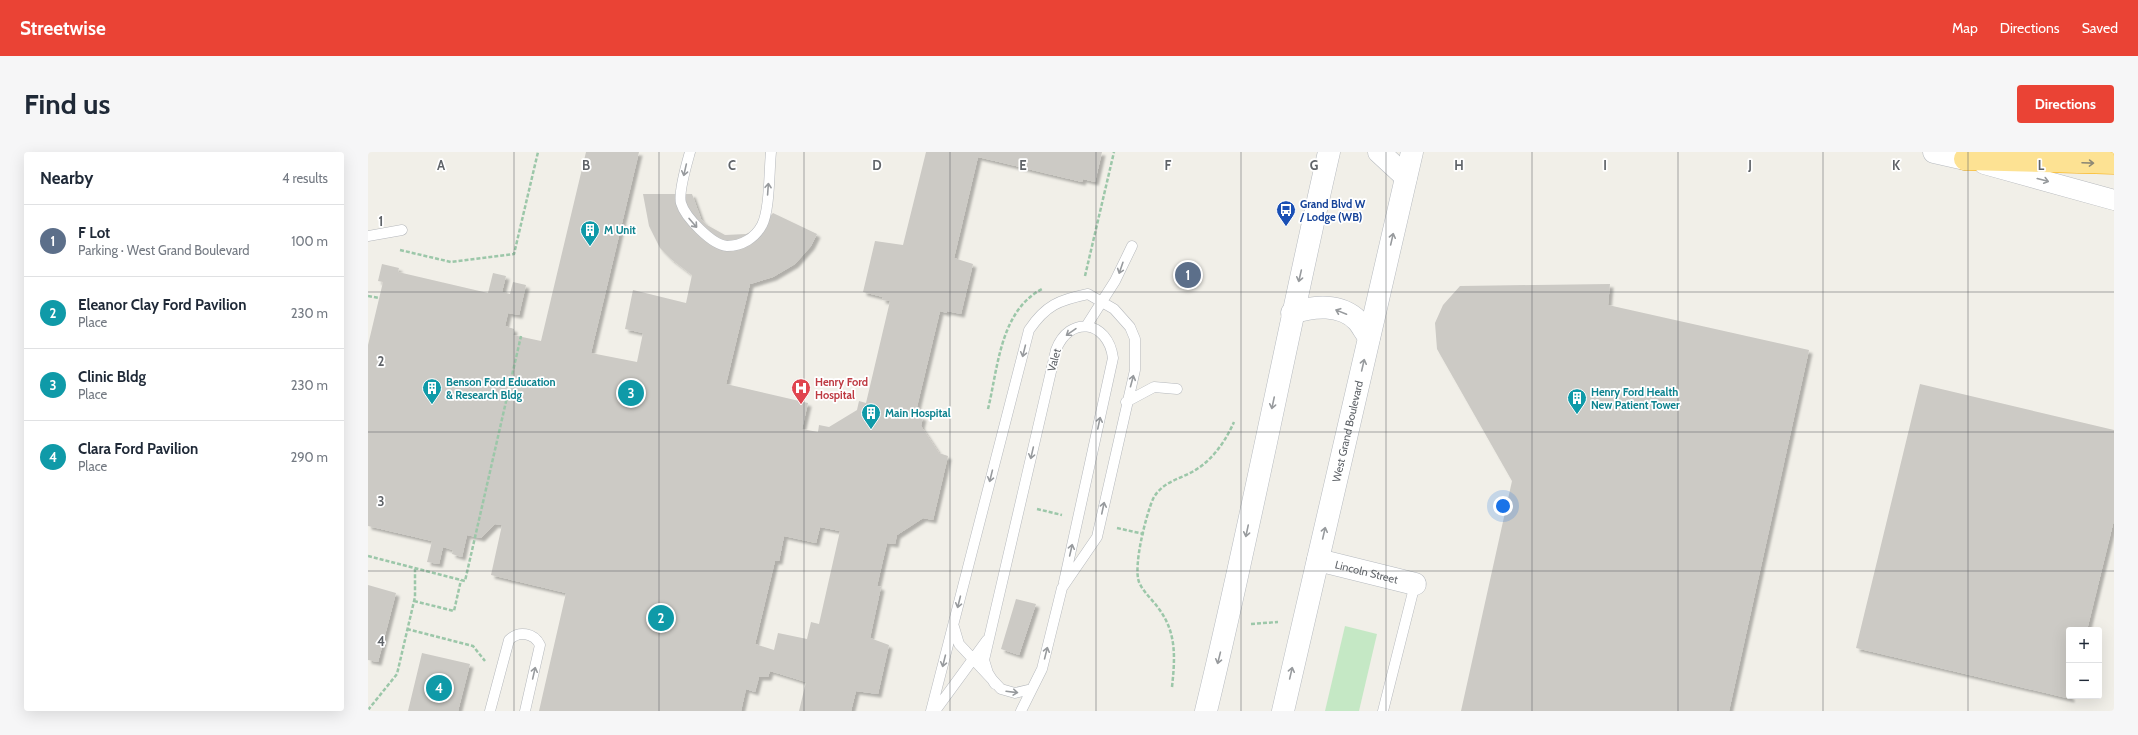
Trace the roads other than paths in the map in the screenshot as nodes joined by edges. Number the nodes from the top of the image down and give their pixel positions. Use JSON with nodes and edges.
{"nodes":[{"id":1,"x":690,"y":152,"type":"edge"},
{"id":2,"x":771,"y":152,"type":"edge"},
{"id":3,"x":1379,"y":152,"type":"edge"},
{"id":4,"x":1412,"y":152,"type":"edge"},
{"id":5,"x":1934,"y":152,"type":"edge"},
{"id":6,"x":1331,"y":155,"type":"edge"},
{"id":7,"x":1965,"y":159,"type":"junction"},
{"id":8,"x":2114,"y":163,"type":"edge"},
{"id":9,"x":1406,"y":178,"type":"junction"},
{"id":10,"x":2114,"y":200,"type":"edge"},
{"id":11,"x":402,"y":230,"type":"dead end"},
{"id":12,"x":368,"y":236,"type":"edge"},
{"id":13,"x":1132,"y":246,"type":"dead end"},
{"id":14,"x":1102,"y":301,"type":"junction"},
{"id":15,"x":1292,"y":313,"type":"junction"},
{"id":16,"x":1087,"y":326,"type":"junction"},
{"id":17,"x":1369,"y":337,"type":"junction"},
{"id":18,"x":1177,"y":389,"type":"dead end"},
{"id":19,"x":1126,"y":402,"type":"junction"},
{"id":20,"x":1318,"y":560,"type":"junction"},
{"id":21,"x":1415,"y":584,"type":"joint"},
{"id":22,"x":1062,"y":588,"type":"junction"},
{"id":23,"x":954,"y":623,"type":"junction"},
{"id":24,"x":989,"y":637,"type":"junction"},
{"id":25,"x":973,"y":659,"type":"junction"},
{"id":26,"x":995,"y":684,"type":"junction"},
{"id":27,"x":1032,"y":689,"type":"junction"},
{"id":28,"x":490,"y":711,"type":"edge"},
{"id":29,"x":525,"y":711,"type":"edge"},
{"id":30,"x":931,"y":711,"type":"edge"},
{"id":31,"x":935,"y":711,"type":"edge"},
{"id":32,"x":1021,"y":711,"type":"edge"},
{"id":33,"x":1206,"y":711,"type":"edge"},
{"id":34,"x":1282,"y":711,"type":"edge"},
{"id":35,"x":1383,"y":711,"type":"edge"}],
"edges":[{"from":1,"to":2,"type":"lane","one_way":true},
{"from":3,"to":9,"type":"main road"},
{"from":4,"to":9,"type":"main road","name":"West Grand Boulevard"},
{"from":5,"to":7,"type":"main road"},
{"from":6,"to":15,"type":"main road","one_way":true},
{"from":7,"to":8,"type":"highway","one_way":true},
{"from":7,"to":10,"type":"street","one_way":true},
{"from":17,"to":9,"type":"main road","name":"West Grand Boulevard","one_way":true},
{"from":11,"to":12,"type":"lane"},
{"from":13,"to":14,"type":"lane","one_way":true},
{"from":14,"to":16,"type":"lane"},
{"from":19,"to":14,"type":"lane","one_way":true},
{"from":14,"to":23,"type":"lane","one_way":true},
{"from":17,"to":15,"type":"main road","one_way":true},
{"from":15,"to":33,"type":"main road","one_way":true},
{"from":22,"to":16,"type":"lane","one_way":true},
{"from":16,"to":24,"type":"lane","name":"Valet","one_way":true},
{"from":20,"to":17,"type":"main road","name":"West Grand Boulevard","one_way":true},
{"from":18,"to":19,"type":"lane"},
{"from":22,"to":19,"type":"lane","one_way":true},
{"from":20,"to":21,"type":"main road","name":"Lincoln Street"},
{"from":34,"to":20,"type":"main road","name":"West Grand Boulevard","one_way":true},
{"from":21,"to":35,"type":"lane"},
{"from":27,"to":22,"type":"lane","one_way":true},
{"from":23,"to":25,"type":"lane"},
{"from":23,"to":30,"type":"lane","one_way":true},
{"from":24,"to":25,"type":"lane"},
{"from":24,"to":26,"type":"lane","name":"Valet"},
{"from":25,"to":26,"type":"lane"},
{"from":25,"to":31,"type":"lane"},
{"from":26,"to":27,"type":"lane","one_way":true},
{"from":27,"to":32,"type":"lane"},
{"from":29,"to":28,"type":"lane","one_way":true}]}
